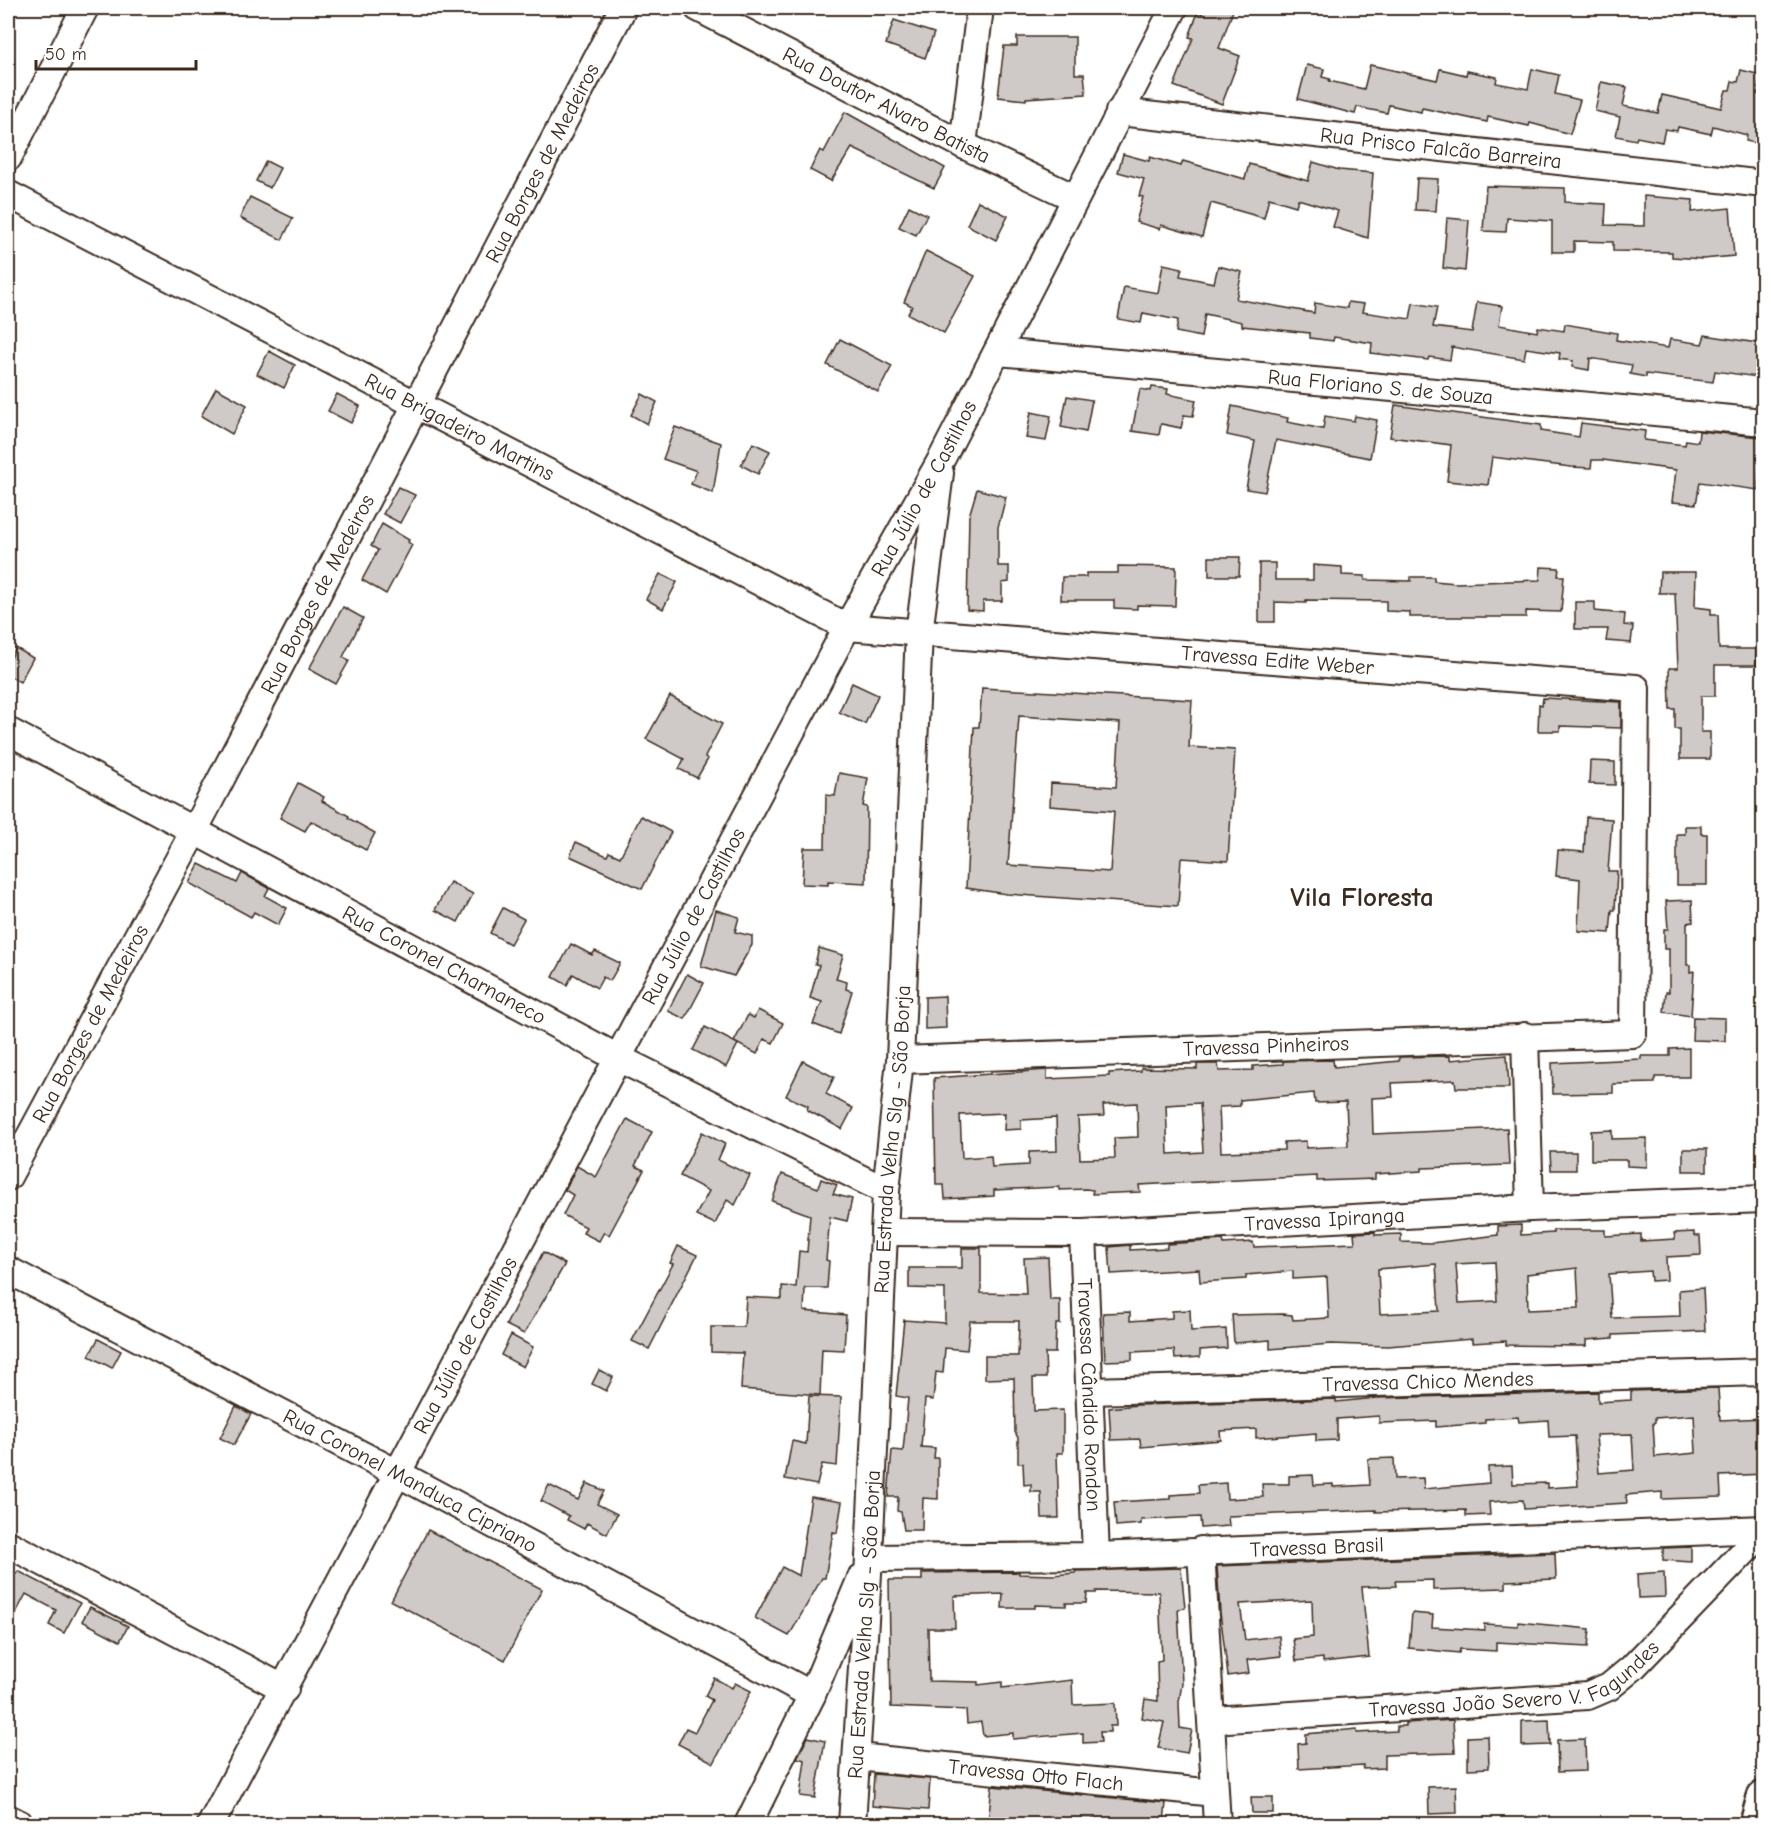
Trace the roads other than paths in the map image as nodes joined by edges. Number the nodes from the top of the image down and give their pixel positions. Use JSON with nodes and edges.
{"nodes":[{"id":1,"x":86,"y":8,"type":"edge"},
{"id":2,"x":623,"y":8,"type":"edge"},
{"id":3,"x":698,"y":8,"type":"edge"},
{"id":4,"x":980,"y":8,"type":"edge"},
{"id":5,"x":1174,"y":8,"type":"edge"},
{"id":6,"x":1119,"y":112,"type":"junction"},
{"id":7,"x":963,"y":145,"type":"junction"},
{"id":8,"x":8,"y":158,"type":"edge"},
{"id":9,"x":1764,"y":184,"type":"edge"},
{"id":10,"x":8,"y":194,"type":"edge"},
{"id":11,"x":1075,"y":198,"type":"junction"},
{"id":12,"x":998,"y":352,"type":"junction"},
{"id":13,"x":417,"y":406,"type":"junction"},
{"id":14,"x":1764,"y":422,"type":"edge"},
{"id":15,"x":942,"y":458,"type":"junction"},
{"id":16,"x":847,"y":627,"type":"junction"},
{"id":17,"x":919,"y":633,"type":"junction"},
{"id":18,"x":8,"y":731,"type":"edge"},
{"id":19,"x":195,"y":830,"type":"junction"},
{"id":20,"x":1633,"y":1034,"type":"joint"},
{"id":21,"x":1525,"y":1036,"type":"junction"},
{"id":22,"x":618,"y":1058,"type":"junction"},
{"id":23,"x":900,"y":1060,"type":"junction"},
{"id":24,"x":8,"y":1177,"type":"edge"},
{"id":25,"x":886,"y":1191,"type":"junction"},
{"id":26,"x":1764,"y":1200,"type":"edge"},
{"id":27,"x":1530,"y":1208,"type":"junction"},
{"id":28,"x":884,"y":1232,"type":"junction"},
{"id":29,"x":1083,"y":1233,"type":"junction"},
{"id":30,"x":8,"y":1270,"type":"edge"},
{"id":31,"x":1764,"y":1372,"type":"edge"},
{"id":32,"x":1090,"y":1391,"type":"junction"},
{"id":33,"x":399,"y":1474,"type":"junction"},
{"id":34,"x":1764,"y":1530,"type":"edge"},
{"id":35,"x":8,"y":1544,"type":"edge"},
{"id":36,"x":1201,"y":1550,"type":"junction"},
{"id":37,"x":1096,"y":1556,"type":"junction"},
{"id":38,"x":869,"y":1558,"type":"junction"},
{"id":39,"x":285,"y":1689,"type":"junction"},
{"id":40,"x":812,"y":1695,"type":"junction"},
{"id":41,"x":1212,"y":1720,"type":"junction"},
{"id":42,"x":857,"y":1757,"type":"junction"},
{"id":43,"x":1215,"y":1793,"type":"junction"},
{"id":44,"x":1764,"y":1798,"type":"edge"},
{"id":45,"x":8,"y":1818,"type":"edge"},
{"id":46,"x":19,"y":1824,"type":"edge"},
{"id":47,"x":211,"y":1824,"type":"edge"},
{"id":48,"x":748,"y":1824,"type":"edge"},
{"id":49,"x":852,"y":1824,"type":"edge"},
{"id":50,"x":1218,"y":1824,"type":"edge"},
{"id":51,"x":1757,"y":1824,"type":"edge"}],
"edges":[{"from":1,"to":8,"type":"street"},
{"from":2,"to":13,"type":"street","name":"Rua Borges de Medeiros"},
{"from":3,"to":7,"type":"street","name":"Rua Doutor Alvaro Batista"},
{"from":4,"to":7,"type":"street"},
{"from":5,"to":6,"type":"street","name":"Rua Júlio de Castilhos"},
{"from":6,"to":9,"type":"street","name":"Rua Prisco Falcão Barreira"},
{"from":6,"to":11,"type":"street","name":"Rua Júlio de Castilhos"},
{"from":7,"to":11,"type":"street","name":"Rua Doutor Alvaro Batista"},
{"from":10,"to":13,"type":"street","name":"Rua Brigadeiro Martins"},
{"from":11,"to":12,"type":"street","name":"Rua Júlio de Castilhos"},
{"from":12,"to":14,"type":"street","name":"Rua Floriano S. de Souza"},
{"from":12,"to":15,"type":"street","name":"Rua Júlio de Castilhos"},
{"from":13,"to":16,"type":"street","name":"Rua Brigadeiro Martins"},
{"from":13,"to":19,"type":"street","name":"Rua Borges de Medeiros"},
{"from":15,"to":16,"type":"street","name":"Rua Júlio de Castilhos"},
{"from":15,"to":17,"type":"street","name":"Rua Estrada Velha Slg - São Borja"},
{"from":16,"to":17,"type":"street","name":"Rua Brigadeiro Martins"},
{"from":16,"to":22,"type":"street","name":"Rua Júlio de Castilhos"},
{"from":17,"to":20,"type":"street","name":"Travessa Edite Weber"},
{"from":17,"to":23,"type":"street","name":"Rua Estrada Velha Slg - São Borja"},
{"from":18,"to":19,"type":"street","name":"Rua Coronel Charnaneco"},
{"from":19,"to":22,"type":"street","name":"Rua Coronel Charnaneco"},
{"from":19,"to":24,"type":"street","name":"Rua Borges de Medeiros"},
{"from":20,"to":21,"type":"street","name":"Travessa Pinheiros"},
{"from":21,"to":23,"type":"street","name":"Travessa Pinheiros"},
{"from":21,"to":27,"type":"street"},
{"from":22,"to":25,"type":"street","name":"Rua Coronel Charnaneco"},
{"from":22,"to":33,"type":"street","name":"Rua Júlio de Castilhos"},
{"from":23,"to":25,"type":"street","name":"Rua Estrada Velha Slg - São Borja"},
{"from":25,"to":28,"type":"street","name":"Rua Estrada Velha Slg - São Borja"},
{"from":26,"to":27,"type":"street","name":"Travessa Ipiranga"},
{"from":27,"to":29,"type":"street","name":"Travessa Ipiranga"},
{"from":28,"to":29,"type":"street","name":"Travessa Ipiranga"},
{"from":28,"to":38,"type":"street","name":"Rua Estrada Velha Slg - São Borja"},
{"from":29,"to":32,"type":"street","name":"Travessa Cândido Rondon"},
{"from":30,"to":33,"type":"street","name":"Rua Coronel Manduca Cipriano"},
{"from":31,"to":32,"type":"street","name":"Travessa Chico Mendes"},
{"from":32,"to":37,"type":"street","name":"Travessa Cândido Rondon"},
{"from":33,"to":39,"type":"street","name":"Rua Júlio de Castilhos"},
{"from":33,"to":40,"type":"street","name":"Rua Coronel Manduca Cipriano"},
{"from":34,"to":36,"type":"street","name":"Travessa Brasil"},
{"from":34,"to":41,"type":"street","name":"Travessa João Severo V. Fagundes"},
{"from":35,"to":39,"type":"street"},
{"from":36,"to":37,"type":"street","name":"Travessa Brasil"},
{"from":36,"to":41,"type":"street"},
{"from":37,"to":38,"type":"street","name":"Travessa Brasil"},
{"from":38,"to":40,"type":"street"},
{"from":38,"to":42,"type":"street","name":"Rua Estrada Velha Slg - São Borja"},
{"from":39,"to":47,"type":"street","name":"Rua Júlio de Castilhos"},
{"from":40,"to":48,"type":"street"},
{"from":41,"to":43,"type":"street"},
{"from":42,"to":43,"type":"street","name":"Travessa Otto Flach"},
{"from":42,"to":49,"type":"street","name":"Rua Estrada Velha Slg - São Borja"},
{"from":43,"to":50,"type":"street"},
{"from":44,"to":51,"type":"highway"},
{"from":45,"to":46,"type":"street"}]}
